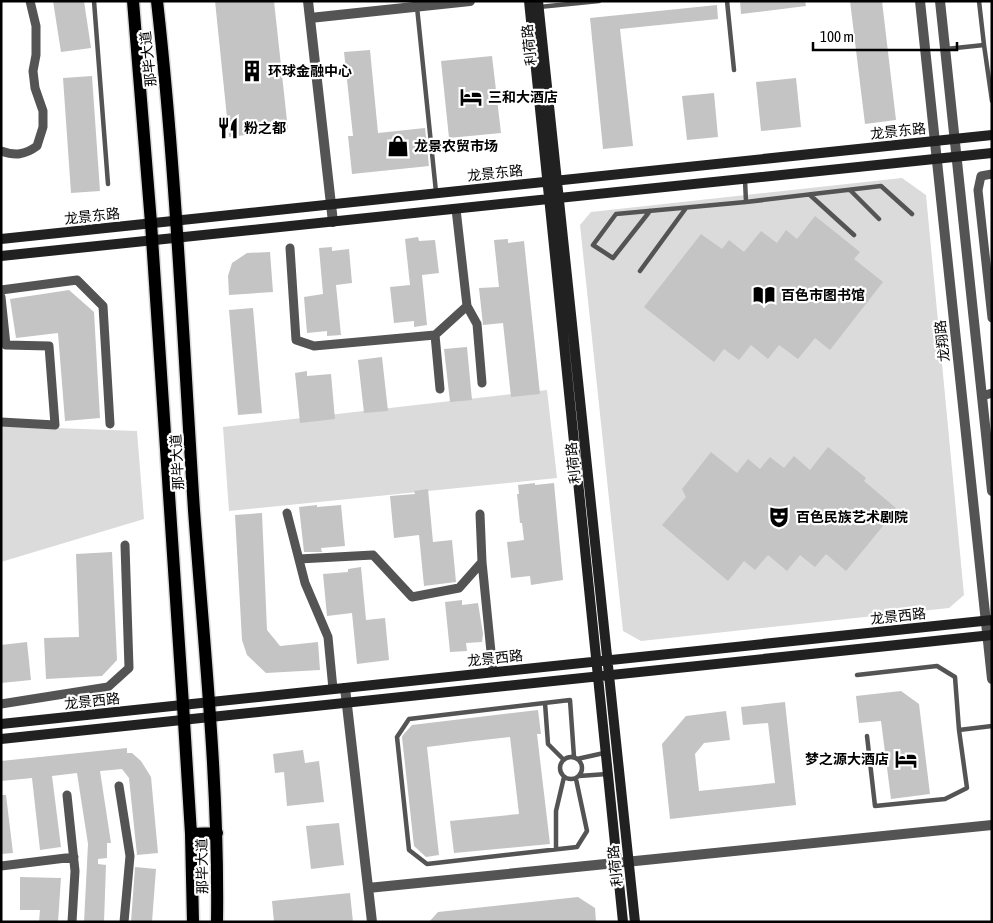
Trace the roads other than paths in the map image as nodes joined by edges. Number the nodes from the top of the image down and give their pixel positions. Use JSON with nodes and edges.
{"nodes":[{"id":1,"x":30,"y":1,"type":"edge"},
{"id":2,"x":94,"y":1,"type":"edge"},
{"id":3,"x":133,"y":1,"type":"edge"},
{"id":4,"x":157,"y":1,"type":"edge"},
{"id":5,"x":308,"y":1,"type":"edge"},
{"id":6,"x":470,"y":1,"type":"edge"},
{"id":7,"x":529,"y":1,"type":"edge"},
{"id":8,"x":599,"y":1,"type":"edge"},
{"id":9,"x":727,"y":1,"type":"edge"},
{"id":10,"x":920,"y":1,"type":"edge"},
{"id":11,"x":940,"y":1,"type":"edge"},
{"id":12,"x":979,"y":1,"type":"edge"},
{"id":13,"x":539,"y":4,"type":"edge"},
{"id":14,"x":413,"y":5,"type":"edge"},
{"id":15,"x":310,"y":18,"type":"junction"},
{"id":16,"x":984,"y":45,"type":"junction"},
{"id":17,"x":945,"y":49,"type":"junction"},
{"id":18,"x":734,"y":70,"type":"dead end"},
{"id":19,"x":992,"y":102,"type":"edge"},
{"id":20,"x":992,"y":135,"type":"edge"},
{"id":21,"x":954,"y":139,"type":"junction"},
{"id":22,"x":935,"y":141,"type":"junction"},
{"id":23,"x":1,"y":151,"type":"edge"},
{"id":24,"x":992,"y":153,"type":"edge"},
{"id":25,"x":956,"y":156,"type":"junction"},
{"id":26,"x":937,"y":158,"type":"junction"},
{"id":27,"x":992,"y":174,"type":"edge"},
{"id":28,"x":745,"y":178,"type":"junction"},
{"id":29,"x":552,"y":181,"type":"junction"},
{"id":30,"x":108,"y":184,"type":"dead end"},
{"id":31,"x":850,"y":190,"type":"junction"},
{"id":32,"x":436,"y":194,"type":"junction"},
{"id":33,"x":810,"y":195,"type":"junction"},
{"id":34,"x":554,"y":198,"type":"junction"},
{"id":35,"x":746,"y":202,"type":"junction"},
{"id":36,"x":332,"y":204,"type":"junction"},
{"id":37,"x":686,"y":208,"type":"junction"},
{"id":38,"x":456,"y":209,"type":"junction"},
{"id":39,"x":650,"y":211,"type":"junction"},
{"id":40,"x":912,"y":214,"type":"dead end"},
{"id":41,"x":879,"y":219,"type":"dead end"},
{"id":42,"x":175,"y":221,"type":"junction"},
{"id":43,"x":333,"y":222,"type":"junction"},
{"id":44,"x":151,"y":223,"type":"junction"},
{"id":45,"x":854,"y":235,"type":"dead end"},
{"id":46,"x":177,"y":238,"type":"junction"},
{"id":47,"x":1,"y":239,"type":"edge"},
{"id":48,"x":152,"y":240,"type":"junction"},
{"id":49,"x":290,"y":248,"type":"dead end"},
{"id":50,"x":1,"y":256,"type":"edge"},
{"id":51,"x":640,"y":271,"type":"dead end"},
{"id":52,"x":1,"y":290,"type":"edge"},
{"id":53,"x":1,"y":297,"type":"edge"},
{"id":54,"x":467,"y":306,"type":"junction"},
{"id":55,"x":992,"y":318,"type":"edge"},
{"id":56,"x":435,"y":335,"type":"junction"},
{"id":57,"x":482,"y":383,"type":"dead end"},
{"id":58,"x":440,"y":390,"type":"dead end"},
{"id":59,"x":987,"y":395,"type":"edge"},
{"id":60,"x":1,"y":422,"type":"edge"},
{"id":61,"x":110,"y":424,"type":"dead end"},
{"id":62,"x":992,"y":491,"type":"edge"},
{"id":63,"x":287,"y":513,"type":"dead end"},
{"id":64,"x":480,"y":514,"type":"dead end"},
{"id":65,"x":125,"y":544,"type":"dead end"},
{"id":66,"x":299,"y":559,"type":"junction"},
{"id":67,"x":482,"y":562,"type":"junction"},
{"id":68,"x":989,"y":620,"type":"edge"},
{"id":69,"x":989,"y":635,"type":"edge"},
{"id":70,"x":607,"y":660,"type":"junction"},
{"id":71,"x":596,"y":661,"type":"junction"},
{"id":72,"x":493,"y":672,"type":"junction"},
{"id":73,"x":609,"y":675,"type":"junction"},
{"id":74,"x":857,"y":675,"type":"dead end"},
{"id":75,"x":598,"y":676,"type":"junction"},
{"id":76,"x":992,"y":679,"type":"edge"},
{"id":77,"x":345,"y":688,"type":"junction"},
{"id":78,"x":333,"y":689,"type":"junction"},
{"id":79,"x":209,"y":702,"type":"junction"},
{"id":80,"x":347,"y":702,"type":"junction"},
{"id":81,"x":545,"y":703,"type":"junction"},
{"id":82,"x":1,"y":704,"type":"edge"},
{"id":83,"x":184,"y":705,"type":"junction"},
{"id":84,"x":210,"y":717,"type":"junction"},
{"id":85,"x":184,"y":720,"type":"junction"},
{"id":86,"x":1,"y":724,"type":"edge"},
{"id":87,"x":992,"y":726,"type":"edge"},
{"id":88,"x":960,"y":730,"type":"junction"},
{"id":89,"x":867,"y":736,"type":"dead end"},
{"id":90,"x":1,"y":739,"type":"edge"},
{"id":91,"x":606,"y":753,"type":"junction"},
{"id":92,"x":576,"y":758,"type":"junction"},
{"id":93,"x":564,"y":760,"type":"junction"},
{"id":94,"x":608,"y":774,"type":"junction"},
{"id":95,"x":564,"y":777,"type":"junction"},
{"id":96,"x":577,"y":777,"type":"junction"},
{"id":97,"x":119,"y":786,"type":"dead end"},
{"id":98,"x":68,"y":795,"type":"dead end"},
{"id":99,"x":992,"y":825,"type":"edge"},
{"id":100,"x":217,"y":833,"type":"junction"},
{"id":101,"x":191,"y":834,"type":"junction"},
{"id":102,"x":556,"y":849,"type":"junction"},
{"id":103,"x":74,"y":857,"type":"junction"},
{"id":104,"x":628,"y":861,"type":"junction"},
{"id":105,"x":617,"y":862,"type":"junction"},
{"id":106,"x":1,"y":866,"type":"edge"},
{"id":107,"x":368,"y":888,"type":"junction"},
{"id":108,"x":72,"y":922,"type":"edge"},
{"id":109,"x":124,"y":922,"type":"edge"},
{"id":110,"x":192,"y":922,"type":"edge"},
{"id":111,"x":217,"y":922,"type":"edge"},
{"id":112,"x":372,"y":922,"type":"edge"},
{"id":113,"x":623,"y":922,"type":"edge"},
{"id":114,"x":635,"y":922,"type":"edge"}],
"edges":[{"from":1,"to":23,"type":"street"},
{"from":2,"to":30,"type":"lane"},
{"from":3,"to":44,"type":"main road","name":"那毕大道"},
{"from":4,"to":42,"type":"main road","name":"那毕大道"},
{"from":5,"to":15,"type":"street"},
{"from":6,"to":14,"type":"street"},
{"from":7,"to":29,"type":"main road","name":"利荷路"},
{"from":8,"to":13,"type":"lane"},
{"from":9,"to":18,"type":"lane"},
{"from":10,"to":22,"type":"street","name":"龙翔路"},
{"from":11,"to":17,"type":"street"},
{"from":12,"to":16,"type":"lane"},
{"from":13,"to":29,"type":"main road","name":"利荷路"},
{"from":14,"to":15,"type":"street"},
{"from":14,"to":32,"type":"lane"},
{"from":15,"to":36,"type":"street"},
{"from":16,"to":17,"type":"lane"},
{"from":16,"to":19,"type":"lane"},
{"from":17,"to":21,"type":"street"},
{"from":20,"to":21,"type":"main road","name":"龙景东路"},
{"from":21,"to":22,"type":"main road","name":"龙景东路"},
{"from":21,"to":25,"type":"street"},
{"from":22,"to":26,"type":"street","name":"龙翔路"},
{"from":22,"to":29,"type":"main road","name":"龙景东路"},
{"from":24,"to":25,"type":"main road"},
{"from":25,"to":26,"type":"main road"},
{"from":25,"to":59,"type":"street"},
{"from":26,"to":28,"type":"main road"},
{"from":26,"to":68,"type":"street","name":"龙翔路"},
{"from":27,"to":55,"type":"street"},
{"from":28,"to":34,"type":"main road"},
{"from":28,"to":35,"type":"lane"},
{"from":29,"to":32,"type":"main road","name":"龙景东路"},
{"from":29,"to":34,"type":"main road","name":"利荷路"},
{"from":31,"to":33,"type":"lane"},
{"from":31,"to":40,"type":"lane"},
{"from":31,"to":41,"type":"lane"},
{"from":32,"to":36,"type":"main road","name":"龙景东路"},
{"from":33,"to":35,"type":"lane"},
{"from":33,"to":45,"type":"lane"},
{"from":34,"to":38,"type":"main road"},
{"from":34,"to":70,"type":"main road","name":"利荷路"},
{"from":34,"to":71,"type":"main road","name":"利荷路"},
{"from":35,"to":37,"type":"lane"},
{"from":36,"to":42,"type":"main road","name":"龙景东路"},
{"from":36,"to":43,"type":"street"},
{"from":37,"to":39,"type":"lane"},
{"from":37,"to":51,"type":"lane"},
{"from":38,"to":43,"type":"main road"},
{"from":38,"to":54,"type":"street"},
{"from":39,"to":39,"type":"lane"},
{"from":42,"to":44,"type":"main road","name":"龙景东路"},
{"from":42,"to":46,"type":"main road","name":"那毕大道"},
{"from":43,"to":46,"type":"main road"},
{"from":44,"to":47,"type":"main road","name":"龙景东路"},
{"from":44,"to":48,"type":"main road","name":"那毕大道"},
{"from":46,"to":48,"type":"main road"},
{"from":46,"to":79,"type":"main road","name":"那毕大道"},
{"from":48,"to":50,"type":"main road"},
{"from":48,"to":83,"type":"main road","name":"那毕大道"},
{"from":49,"to":56,"type":"street"},
{"from":52,"to":61,"type":"street"},
{"from":53,"to":60,"type":"street"},
{"from":54,"to":56,"type":"street"},
{"from":54,"to":57,"type":"street"},
{"from":56,"to":58,"type":"street"},
{"from":59,"to":62,"type":"street"},
{"from":63,"to":66,"type":"street"},
{"from":64,"to":67,"type":"street"},
{"from":65,"to":82,"type":"street"},
{"from":66,"to":67,"type":"street"},
{"from":66,"to":78,"type":"street"},
{"from":67,"to":72,"type":"street"},
{"from":68,"to":69,"type":"street","name":"龙翔路"},
{"from":68,"to":70,"type":"main road","name":"龙景西路"},
{"from":69,"to":73,"type":"main road","name":"龙景西路"},
{"from":69,"to":76,"type":"street","name":"龙翔路"},
{"from":70,"to":71,"type":"main road","name":"龙景西路"},
{"from":70,"to":73,"type":"main road","name":"利荷路"},
{"from":71,"to":72,"type":"main road","name":"龙景西路"},
{"from":71,"to":75,"type":"main road","name":"利荷路"},
{"from":72,"to":77,"type":"main road","name":"龙景西路"},
{"from":73,"to":75,"type":"main road","name":"龙景西路"},
{"from":73,"to":104,"type":"main road","name":"利荷路"},
{"from":74,"to":88,"type":"lane"},
{"from":75,"to":80,"type":"main road","name":"龙景西路"},
{"from":75,"to":91,"type":"main road","name":"利荷路"},
{"from":77,"to":78,"type":"main road","name":"龙景西路"},
{"from":77,"to":80,"type":"street"},
{"from":78,"to":79,"type":"main road","name":"龙景西路"},
{"from":79,"to":83,"type":"main road","name":"龙景西路"},
{"from":79,"to":84,"type":"main road","name":"那毕大道"},
{"from":80,"to":84,"type":"main road","name":"龙景西路"},
{"from":80,"to":107,"type":"street"},
{"from":81,"to":92,"type":"lane"},
{"from":81,"to":93,"type":"lane"},
{"from":81,"to":102,"type":"lane"},
{"from":83,"to":85,"type":"main road","name":"那毕大道"},
{"from":83,"to":86,"type":"main road","name":"龙景西路"},
{"from":84,"to":85,"type":"main road","name":"龙景西路"},
{"from":84,"to":100,"type":"main road","name":"那毕大道"},
{"from":85,"to":90,"type":"main road","name":"龙景西路"},
{"from":85,"to":101,"type":"main road","name":"那毕大道"},
{"from":87,"to":88,"type":"lane"},
{"from":88,"to":89,"type":"lane"},
{"from":91,"to":92,"type":"lane"},
{"from":91,"to":94,"type":"main road","name":"利荷路"},
{"from":92,"to":93,"type":"lane"},
{"from":92,"to":96,"type":"lane"},
{"from":93,"to":95,"type":"lane"},
{"from":94,"to":96,"type":"lane"},
{"from":94,"to":105,"type":"main road","name":"利荷路"},
{"from":95,"to":96,"type":"lane"},
{"from":95,"to":102,"type":"lane"},
{"from":96,"to":102,"type":"lane"},
{"from":97,"to":109,"type":"street"},
{"from":98,"to":103,"type":"street"},
{"from":99,"to":104,"type":"street"},
{"from":100,"to":101,"type":"main road"},
{"from":100,"to":111,"type":"main road","name":"那毕大道"},
{"from":101,"to":110,"type":"main road","name":"那毕大道"},
{"from":103,"to":106,"type":"street"},
{"from":103,"to":108,"type":"street"},
{"from":104,"to":105,"type":"street"},
{"from":104,"to":114,"type":"main road","name":"利荷路"},
{"from":105,"to":107,"type":"street"},
{"from":105,"to":113,"type":"main road","name":"利荷路"},
{"from":107,"to":112,"type":"street"}]}
